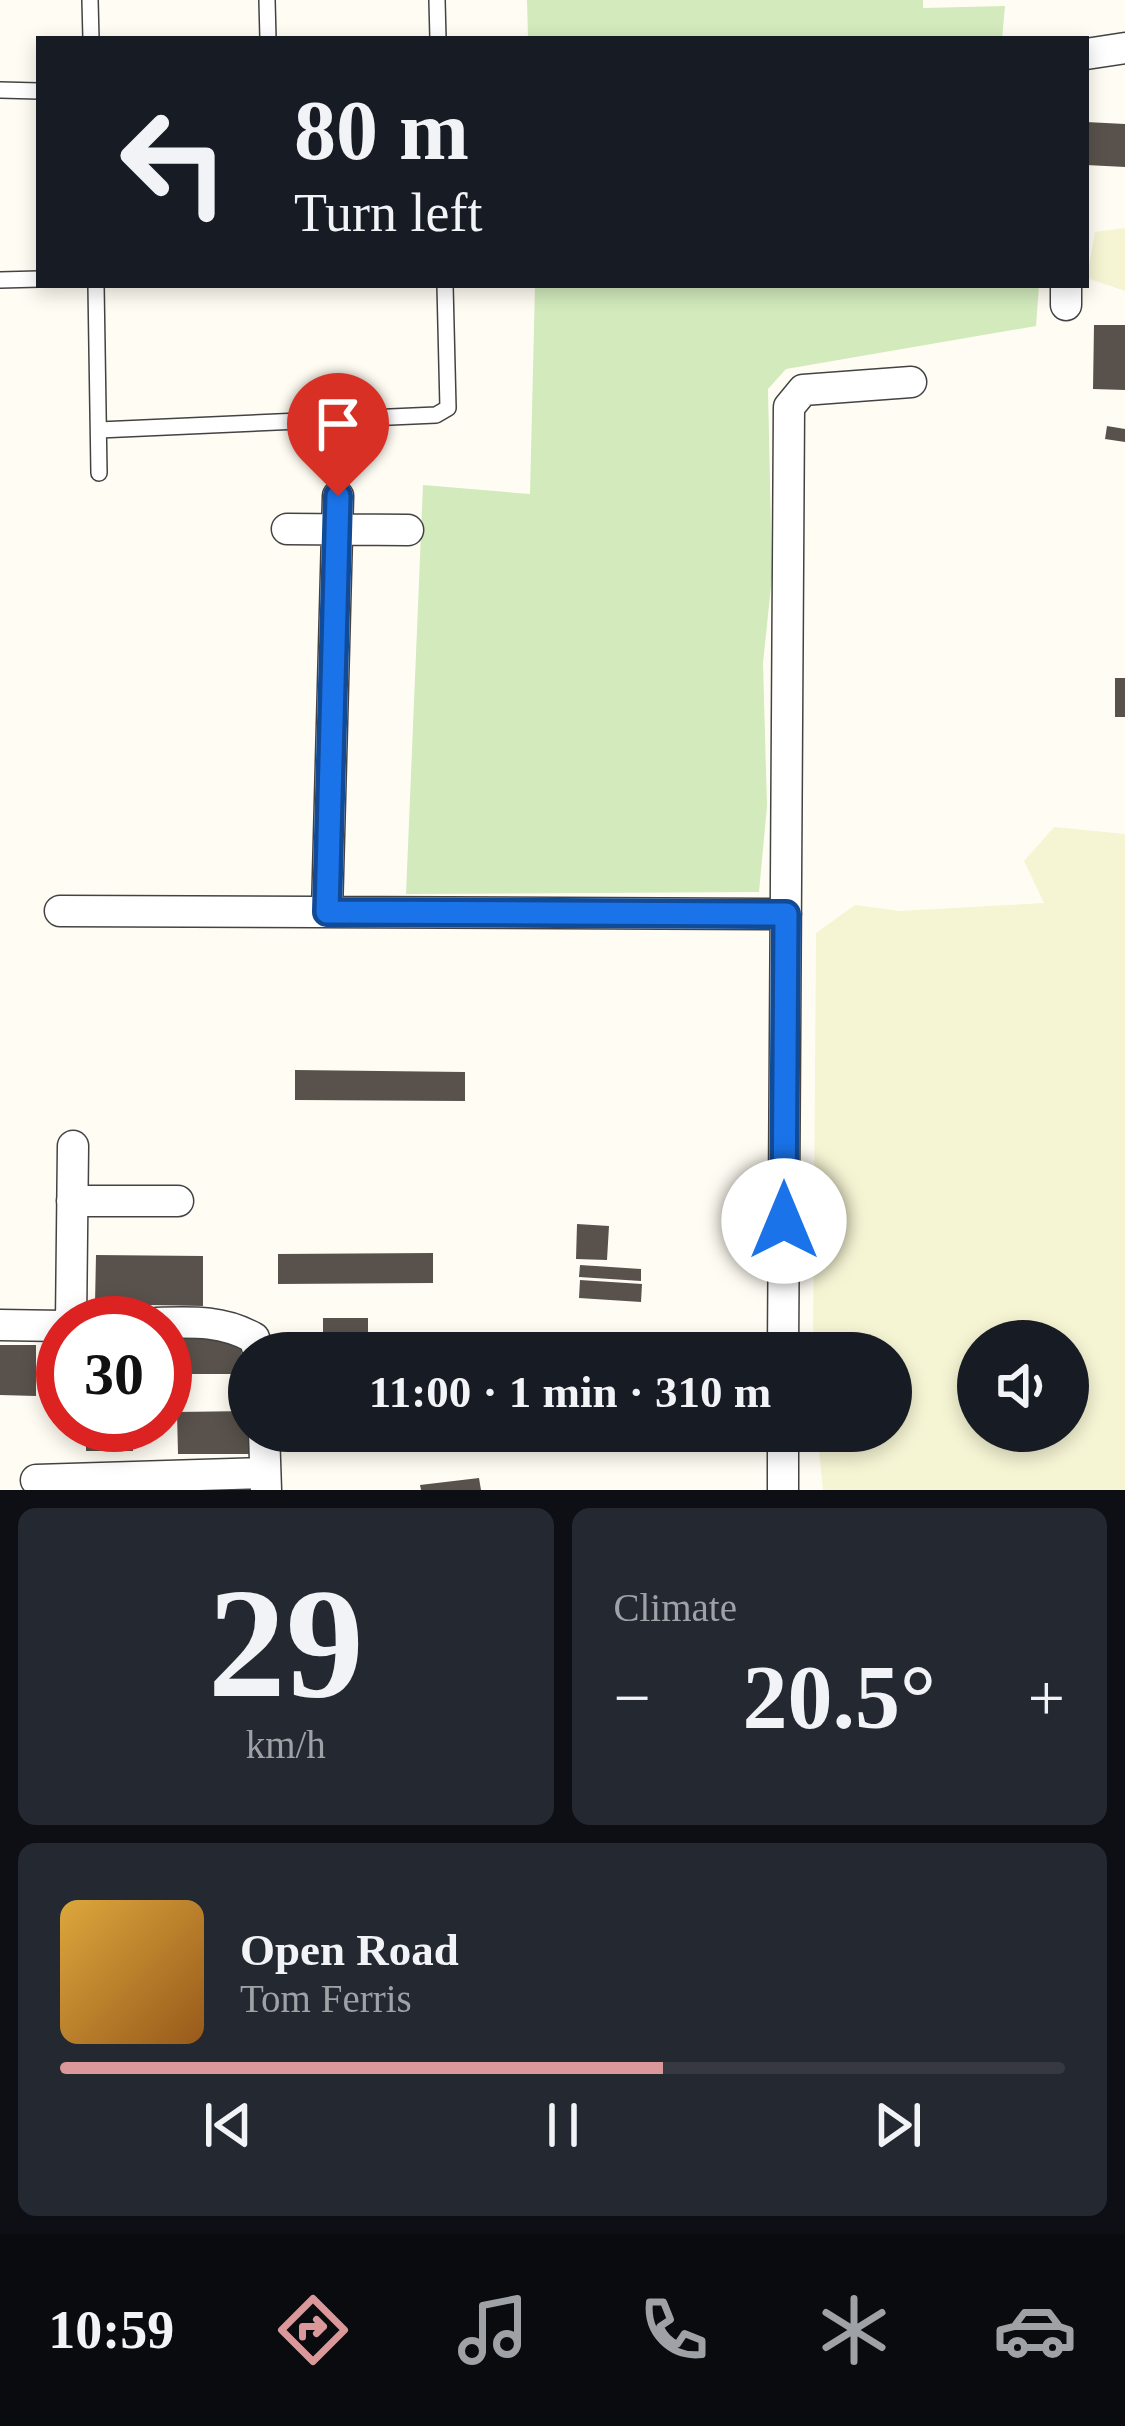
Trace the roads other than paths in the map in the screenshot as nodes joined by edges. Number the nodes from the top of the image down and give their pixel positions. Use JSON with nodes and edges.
{"nodes":[{"id":1,"x":90,"y":0,"type":"edge"},
{"id":2,"x":267,"y":0,"type":"edge"},
{"id":3,"x":437,"y":0,"type":"edge"},
{"id":4,"x":91,"y":36,"type":"edge"},
{"id":5,"x":268,"y":36,"type":"edge"},
{"id":6,"x":438,"y":36,"type":"edge"},
{"id":7,"x":1125,"y":47,"type":"edge"},
{"id":8,"x":1089,"y":53,"type":"edge"},
{"id":9,"x":0,"y":90,"type":"edge"},
{"id":10,"x":36,"y":91,"type":"edge"},
{"id":11,"x":36,"y":279,"type":"edge"},
{"id":12,"x":0,"y":280,"type":"edge"},
{"id":13,"x":96,"y":288,"type":"edge"},
{"id":14,"x":446,"y":288,"type":"edge"},
{"id":15,"x":910,"y":382,"type":"dead end"},
{"id":16,"x":99,"y":430,"type":"junction"},
{"id":17,"x":99,"y":472,"type":"dead end"},
{"id":18,"x":338,"y":496,"type":"dead end"},
{"id":19,"x":287,"y":529,"type":"dead end"},
{"id":20,"x":337,"y":530,"type":"junction"},
{"id":21,"x":408,"y":530,"type":"dead end"},
{"id":22,"x":60,"y":911,"type":"dead end"},
{"id":23,"x":327,"y":912,"type":"junction"},
{"id":24,"x":786,"y":914,"type":"junction"},
{"id":25,"x":74,"y":1146,"type":"dead end"},
{"id":26,"x":178,"y":1201,"type":"dead end"},
{"id":27,"x":72,"y":1202,"type":"junction"},
{"id":28,"x":68,"y":1296,"type":"edge"},
{"id":29,"x":192,"y":1322,"type":"edge"},
{"id":30,"x":36,"y":1324,"type":"edge"},
{"id":31,"x":0,"y":1325,"type":"edge"},
{"id":32,"x":244,"y":1332,"type":"edge"},
{"id":33,"x":784,"y":1332,"type":"edge"},
{"id":34,"x":265,"y":1452,"type":"edge"},
{"id":35,"x":783,"y":1452,"type":"edge"},
{"id":36,"x":37,"y":1480,"type":"dead end"},
{"id":37,"x":266,"y":1482,"type":"edge"},
{"id":38,"x":783,"y":1490,"type":"edge"}],
"edges":[{"from":1,"to":4,"type":"lane"},
{"from":2,"to":5,"type":"lane"},
{"from":3,"to":6,"type":"lane"},
{"from":7,"to":8,"type":"street"},
{"from":9,"to":10,"type":"lane"},
{"from":11,"to":12,"type":"lane"},
{"from":13,"to":16,"type":"lane"},
{"from":14,"to":16,"type":"lane"},
{"from":15,"to":24,"type":"street"},
{"from":16,"to":17,"type":"lane"},
{"from":18,"to":20,"type":"street"},
{"from":19,"to":20,"type":"street"},
{"from":20,"to":21,"type":"street"},
{"from":20,"to":23,"type":"street"},
{"from":22,"to":23,"type":"street"},
{"from":23,"to":24,"type":"street"},
{"from":24,"to":33,"type":"street"},
{"from":25,"to":27,"type":"street"},
{"from":26,"to":27,"type":"street"},
{"from":27,"to":28,"type":"street"},
{"from":29,"to":32,"type":"street"},
{"from":30,"to":31,"type":"street"},
{"from":34,"to":37,"type":"street"},
{"from":35,"to":38,"type":"street"},
{"from":36,"to":37,"type":"street"}]}
